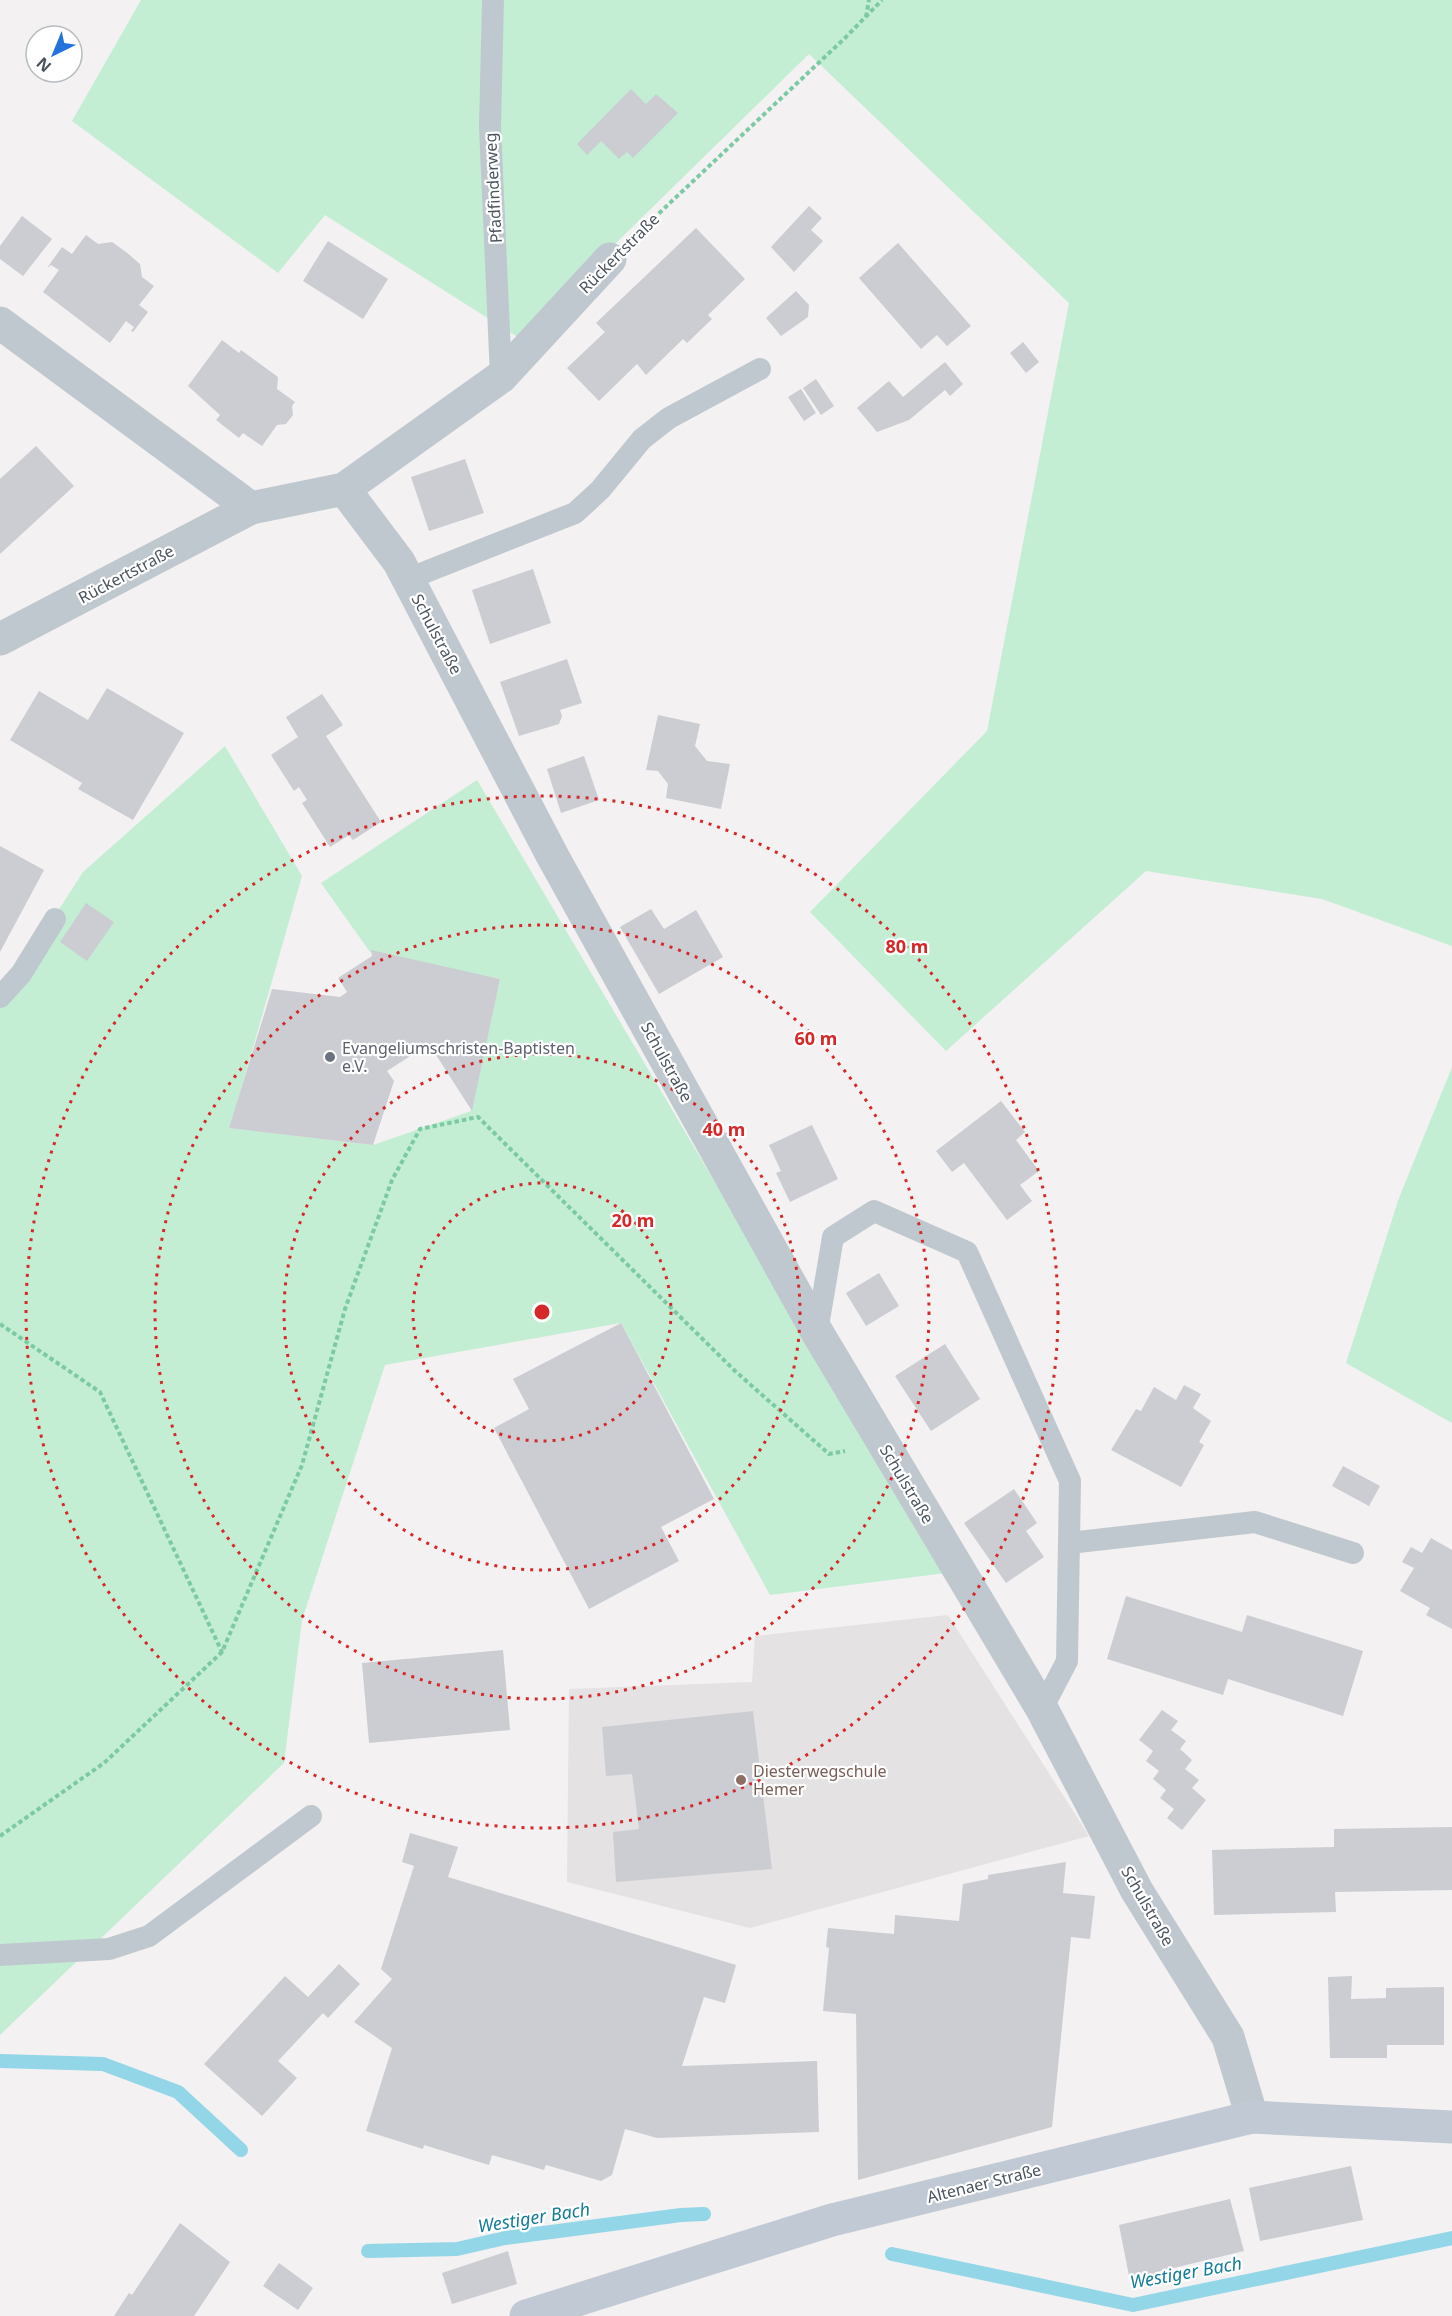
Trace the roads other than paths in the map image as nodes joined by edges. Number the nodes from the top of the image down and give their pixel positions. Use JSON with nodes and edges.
{"nodes":[{"id":1,"x":493,"y":0,"type":"edge"},
{"id":2,"x":610,"y":259,"type":"road end"},
{"id":3,"x":0,"y":323,"type":"edge"},
{"id":4,"x":760,"y":369,"type":"dead end"},
{"id":5,"x":501,"y":377,"type":"junction"},
{"id":6,"x":344,"y":489,"type":"junction"},
{"id":7,"x":251,"y":508,"type":"junction"},
{"id":8,"x":408,"y":579,"type":"junction"},
{"id":9,"x":0,"y":639,"type":"edge"},
{"id":10,"x":55,"y":919,"type":"dead end"},
{"id":11,"x":0,"y":997,"type":"edge"},
{"id":12,"x":817,"y":1332,"type":"junction"},
{"id":13,"x":1069,"y":1543,"type":"junction"},
{"id":14,"x":1353,"y":1553,"type":"dead end"},
{"id":15,"x":1042,"y":1709,"type":"junction"},
{"id":16,"x":311,"y":1816,"type":"dead end"},
{"id":17,"x":0,"y":1955,"type":"edge"},
{"id":18,"x":1252,"y":2117,"type":"junction"},
{"id":19,"x":1452,"y":2127,"type":"edge"},
{"id":20,"x":526,"y":2316,"type":"edge"}],
"edges":[{"from":1,"to":5,"type":"lane","name":"Pfadfinderweg"},
{"from":2,"to":5,"type":"street","name":"Rückertstraße"},
{"from":3,"to":7,"type":"street"},
{"from":4,"to":8,"type":"lane"},
{"from":5,"to":6,"type":"street","name":"Rückertstraße"},
{"from":6,"to":7,"type":"street"},
{"from":6,"to":8,"type":"street","name":"Schulstraße"},
{"from":7,"to":9,"type":"street","name":"Rückertstraße"},
{"from":8,"to":12,"type":"street","name":"Schulstraße"},
{"from":10,"to":11,"type":"lane"},
{"from":12,"to":13,"type":"lane"},
{"from":12,"to":15,"type":"street","name":"Schulstraße"},
{"from":13,"to":14,"type":"lane"},
{"from":13,"to":15,"type":"lane"},
{"from":15,"to":18,"type":"street","name":"Schulstraße"},
{"from":16,"to":17,"type":"lane"},
{"from":18,"to":19,"type":"main road","name":"Altenaer Straße"},
{"from":18,"to":20,"type":"main road","name":"Altenaer Straße"}]}
